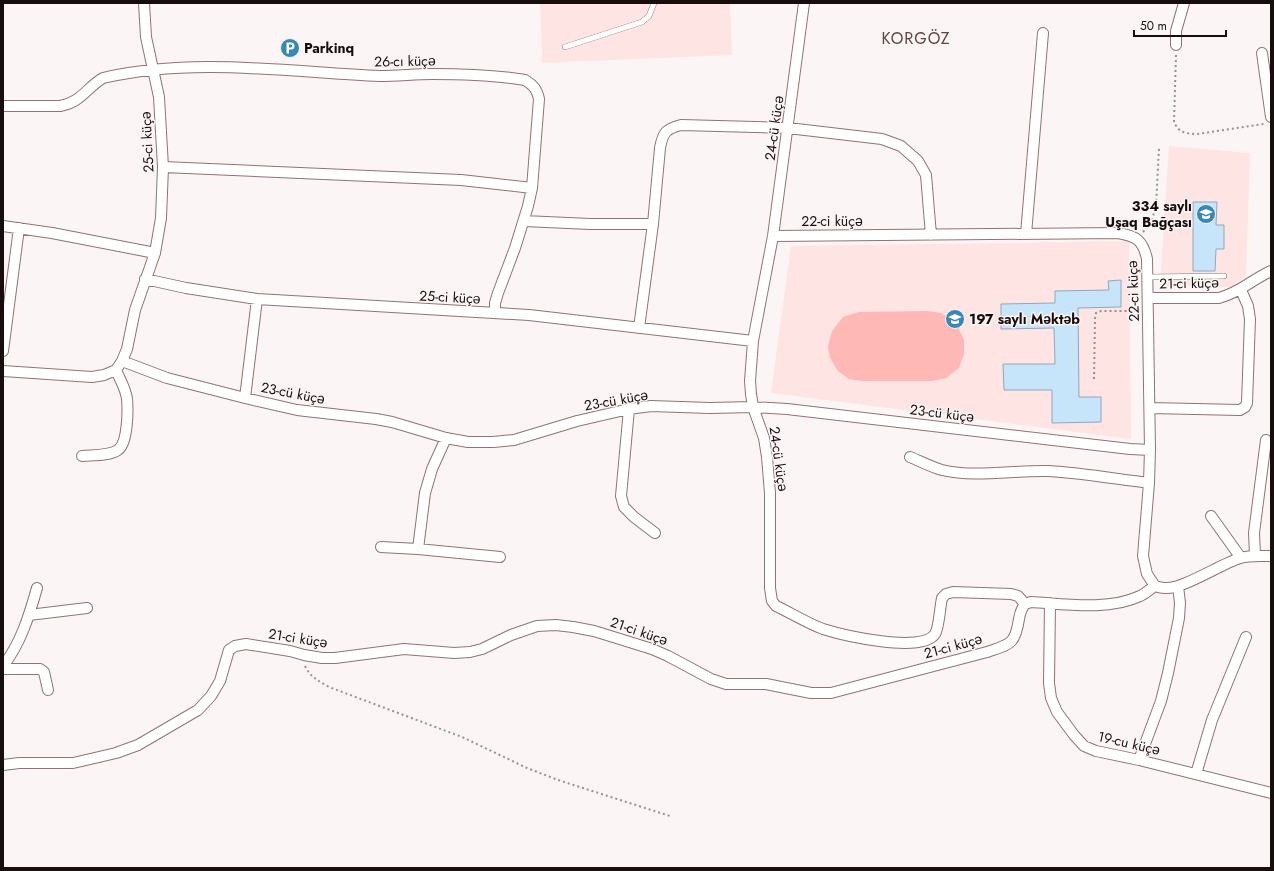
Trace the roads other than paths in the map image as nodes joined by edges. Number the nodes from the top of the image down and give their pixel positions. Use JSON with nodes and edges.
{"nodes":[{"id":1,"x":144,"y":3,"type":"edge"},
{"id":2,"x":654,"y":3,"type":"edge"},
{"id":3,"x":804,"y":3,"type":"edge"},
{"id":4,"x":1184,"y":3,"type":"edge"},
{"id":5,"x":1043,"y":33,"type":"dead end"},
{"id":6,"x":1176,"y":45,"type":"road end"},
{"id":7,"x":565,"y":47,"type":"dead end"},
{"id":8,"x":1262,"y":53,"type":"dead end"},
{"id":9,"x":152,"y":70,"type":"junction"},
{"id":10,"x":3,"y":106,"type":"edge"},
{"id":11,"x":1271,"y":117,"type":"edge"},
{"id":12,"x":788,"y":128,"type":"junction"},
{"id":13,"x":164,"y":167,"type":"junction"},
{"id":14,"x":532,"y":188,"type":"junction"},
{"id":15,"x":524,"y":221,"type":"junction"},
{"id":16,"x":653,"y":224,"type":"junction"},
{"id":17,"x":3,"y":226,"type":"edge"},
{"id":18,"x":19,"y":228,"type":"junction"},
{"id":19,"x":1026,"y":234,"type":"junction"},
{"id":20,"x":931,"y":235,"type":"junction"},
{"id":21,"x":773,"y":236,"type":"junction"},
{"id":22,"x":155,"y":253,"type":"junction"},
{"id":23,"x":1271,"y":271,"type":"edge"},
{"id":24,"x":1224,"y":276,"type":"dead end"},
{"id":25,"x":1148,"y":277,"type":"junction"},
{"id":26,"x":146,"y":279,"type":"junction"},
{"id":27,"x":1241,"y":290,"type":"junction"},
{"id":28,"x":1148,"y":298,"type":"junction"},
{"id":29,"x":257,"y":299,"type":"junction"},
{"id":30,"x":495,"y":313,"type":"junction"},
{"id":31,"x":639,"y":328,"type":"junction"},
{"id":32,"x":753,"y":341,"type":"junction"},
{"id":33,"x":3,"y":351,"type":"edge"},
{"id":34,"x":122,"y":361,"type":"junction"},
{"id":35,"x":116,"y":370,"type":"junction"},
{"id":36,"x":3,"y":371,"type":"edge"},
{"id":37,"x":245,"y":398,"type":"junction"},
{"id":38,"x":754,"y":407,"type":"junction"},
{"id":39,"x":1150,"y":408,"type":"junction"},
{"id":40,"x":629,"y":409,"type":"junction"},
{"id":41,"x":446,"y":438,"type":"junction"},
{"id":42,"x":1266,"y":440,"type":"dead end"},
{"id":43,"x":1150,"y":450,"type":"junction"},
{"id":44,"x":82,"y":456,"type":"dead end"},
{"id":45,"x":910,"y":457,"type":"dead end"},
{"id":46,"x":1150,"y":483,"type":"junction"},
{"id":47,"x":1211,"y":516,"type":"dead end"},
{"id":48,"x":655,"y":533,"type":"dead end"},
{"id":49,"x":382,"y":547,"type":"dead end"},
{"id":50,"x":418,"y":549,"type":"junction"},
{"id":51,"x":1255,"y":555,"type":"junction"},
{"id":52,"x":1271,"y":556,"type":"edge"},
{"id":53,"x":500,"y":557,"type":"dead end"},
{"id":54,"x":1241,"y":558,"type":"junction"},
{"id":55,"x":1155,"y":586,"type":"junction"},
{"id":56,"x":1178,"y":586,"type":"junction"},
{"id":57,"x":37,"y":588,"type":"dead end"},
{"id":58,"x":1050,"y":603,"type":"junction"},
{"id":59,"x":1025,"y":604,"type":"junction"},
{"id":60,"x":87,"y":608,"type":"dead end"},
{"id":61,"x":29,"y":615,"type":"junction"},
{"id":62,"x":1246,"y":638,"type":"dead end"},
{"id":63,"x":3,"y":667,"type":"edge"},
{"id":64,"x":48,"y":690,"type":"dead end"},
{"id":65,"x":1138,"y":760,"type":"junction"},
{"id":66,"x":3,"y":765,"type":"edge"},
{"id":67,"x":1196,"y":774,"type":"junction"},
{"id":68,"x":1271,"y":793,"type":"edge"}],
"edges":[{"from":1,"to":9,"type":"street","name":"25-ci küçə"},
{"from":2,"to":7,"type":"lane"},
{"from":3,"to":12,"type":"street","name":"24-cü küçə"},
{"from":4,"to":6,"type":"street"},
{"from":5,"to":19,"type":"street"},
{"from":8,"to":11,"type":"street"},
{"from":9,"to":10,"type":"street","name":"26-cı küçə"},
{"from":9,"to":13,"type":"street","name":"25-ci küçə"},
{"from":9,"to":14,"type":"street","name":"26-cı küçə"},
{"from":12,"to":16,"type":"street"},
{"from":12,"to":20,"type":"street"},
{"from":12,"to":21,"type":"street","name":"24-cü küçə"},
{"from":13,"to":14,"type":"street"},
{"from":13,"to":22,"type":"street","name":"25-ci küçə"},
{"from":14,"to":15,"type":"street","name":"26-cı küçə"},
{"from":15,"to":16,"type":"street"},
{"from":15,"to":30,"type":"street","name":"26-cı küçə"},
{"from":16,"to":31,"type":"street"},
{"from":17,"to":18,"type":"street"},
{"from":18,"to":22,"type":"street"},
{"from":18,"to":33,"type":"street"},
{"from":19,"to":20,"type":"street","name":"22-ci küçə"},
{"from":19,"to":25,"type":"street","name":"22-ci küçə"},
{"from":20,"to":21,"type":"street","name":"22-ci küçə"},
{"from":21,"to":32,"type":"street","name":"24-cü küçə"},
{"from":22,"to":26,"type":"street","name":"25-ci küçə"},
{"from":23,"to":27,"type":"street","name":"21-ci küçə"},
{"from":24,"to":25,"type":"lane"},
{"from":25,"to":28,"type":"street","name":"22-ci küçə"},
{"from":26,"to":29,"type":"street","name":"25-ci küçə"},
{"from":26,"to":34,"type":"street","name":"25-ci küçə"},
{"from":27,"to":28,"type":"street","name":"21-ci küçə"},
{"from":27,"to":39,"type":"street"},
{"from":28,"to":39,"type":"street","name":"22-ci küçə"},
{"from":29,"to":30,"type":"street","name":"25-ci küçə"},
{"from":29,"to":37,"type":"street"},
{"from":30,"to":31,"type":"street","name":"25-ci küçə"},
{"from":31,"to":32,"type":"street","name":"25-ci küçə"},
{"from":32,"to":38,"type":"street","name":"24-cü küçə"},
{"from":34,"to":35,"type":"street","name":"25-ci küçə"},
{"from":34,"to":37,"type":"street","name":"23-cü küçə"},
{"from":35,"to":36,"type":"street"},
{"from":35,"to":44,"type":"street"},
{"from":37,"to":41,"type":"street","name":"23-cü küçə"},
{"from":38,"to":40,"type":"street","name":"23-cü küçə"},
{"from":38,"to":43,"type":"street","name":"23-cü küçə"},
{"from":38,"to":59,"type":"street","name":"24-cü küçə"},
{"from":39,"to":43,"type":"street","name":"22-ci küçə"},
{"from":40,"to":41,"type":"street","name":"23-cü küçə"},
{"from":40,"to":48,"type":"street"},
{"from":41,"to":50,"type":"street"},
{"from":42,"to":51,"type":"street"},
{"from":43,"to":46,"type":"street","name":"22-ci küçə"},
{"from":45,"to":46,"type":"street"},
{"from":46,"to":55,"type":"street","name":"22-ci küçə"},
{"from":47,"to":54,"type":"street"},
{"from":49,"to":50,"type":"street"},
{"from":50,"to":53,"type":"street"},
{"from":51,"to":52,"type":"street"},
{"from":51,"to":54,"type":"street"},
{"from":54,"to":56,"type":"street"},
{"from":55,"to":56,"type":"street"},
{"from":55,"to":58,"type":"street"},
{"from":56,"to":65,"type":"street"},
{"from":57,"to":61,"type":"street"},
{"from":58,"to":59,"type":"street"},
{"from":58,"to":65,"type":"street","name":"19-cu küçə"},
{"from":59,"to":66,"type":"street","name":"21-ci küçə"},
{"from":60,"to":61,"type":"street"},
{"from":61,"to":63,"type":"street"},
{"from":62,"to":67,"type":"street"},
{"from":63,"to":64,"type":"street"},
{"from":65,"to":67,"type":"street","name":"19-cu küçə"},
{"from":67,"to":68,"type":"street","name":"19-cu küçə"}]}
